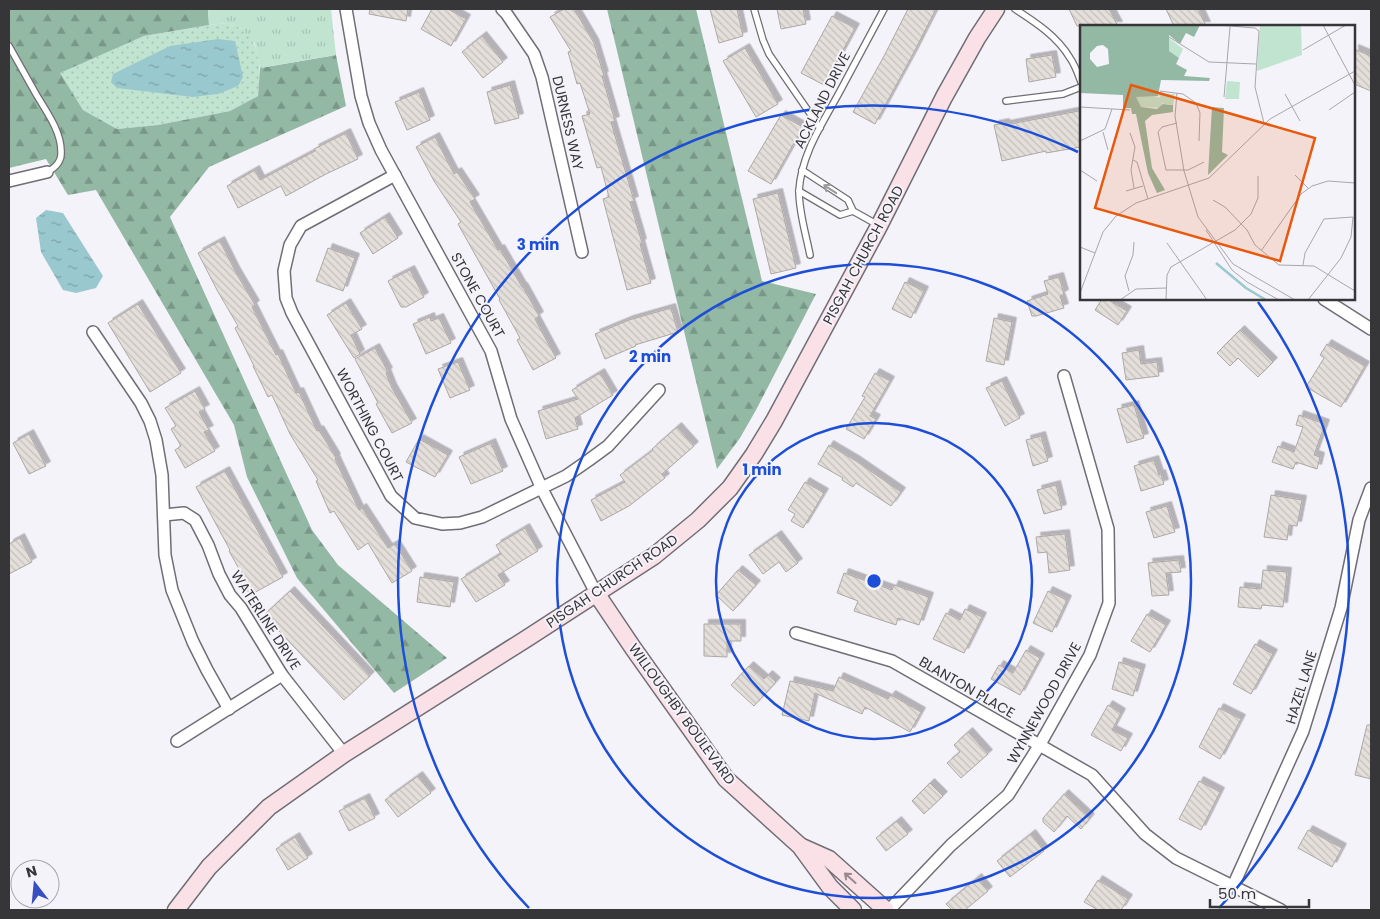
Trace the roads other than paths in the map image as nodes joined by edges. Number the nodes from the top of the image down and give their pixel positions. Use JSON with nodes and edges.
{"nodes":[{"id":1,"x":346,"y":9,"type":"edge"},
{"id":2,"x":502,"y":9,"type":"edge"},
{"id":3,"x":754,"y":9,"type":"edge"},
{"id":4,"x":884,"y":9,"type":"edge"},
{"id":5,"x":996,"y":9,"type":"edge"},
{"id":6,"x":1015,"y":9,"type":"edge"},
{"id":7,"x":9,"y":46,"type":"edge"},
{"id":8,"x":1080,"y":80,"type":"edge"},
{"id":9,"x":1080,"y":88,"type":"edge"},
{"id":10,"x":1006,"y":102,"type":"dead end"},
{"id":11,"x":820,"y":128,"type":"junction"},
{"id":12,"x":802,"y":170,"type":"junction"},
{"id":13,"x":47,"y":172,"type":"joint"},
{"id":14,"x":395,"y":175,"type":"junction"},
{"id":15,"x":9,"y":181,"type":"edge"},
{"id":16,"x":800,"y":191,"type":"junction"},
{"id":17,"x":853,"y":211,"type":"junction"},
{"id":18,"x":879,"y":226,"type":"junction"},
{"id":19,"x":582,"y":252,"type":"dead end"},
{"id":20,"x":810,"y":255,"type":"dead end"},
{"id":21,"x":1326,"y":300,"type":"edge"},
{"id":22,"x":1371,"y":329,"type":"edge"},
{"id":23,"x":93,"y":332,"type":"dead end"},
{"id":24,"x":1064,"y":376,"type":"dead end"},
{"id":25,"x":659,"y":390,"type":"dead end"},
{"id":26,"x":1371,"y":488,"type":"edge"},
{"id":27,"x":542,"y":489,"type":"junction"},
{"id":28,"x":164,"y":516,"type":"junction"},
{"id":29,"x":596,"y":593,"type":"junction"},
{"id":30,"x":796,"y":633,"type":"dead end"},
{"id":31,"x":282,"y":675,"type":"junction"},
{"id":32,"x":228,"y":709,"type":"junction"},
{"id":33,"x":177,"y":741,"type":"dead end"},
{"id":34,"x":1039,"y":746,"type":"junction"},
{"id":35,"x":344,"y":754,"type":"junction"},
{"id":36,"x":800,"y":846,"type":"junction"},
{"id":37,"x":1233,"y":886,"type":"junction"},
{"id":38,"x":176,"y":910,"type":"edge"},
{"id":39,"x":854,"y":910,"type":"edge"},
{"id":40,"x":888,"y":910,"type":"edge"},
{"id":41,"x":1281,"y":910,"type":"edge"}],
"edges":[{"from":1,"to":14,"type":"street","name":"STONE COURT"},
{"from":2,"to":19,"type":"street","name":"DURNESS WAY"},
{"from":3,"to":11,"type":"lane"},
{"from":4,"to":11,"type":"lane","name":"ACKLAND DRIVE"},
{"from":5,"to":18,"type":"main road","name":"PISGAH CHURCH ROAD"},
{"from":6,"to":8,"type":"lane"},
{"from":7,"to":13,"type":"lane"},
{"from":9,"to":10,"type":"lane"},
{"from":11,"to":12,"type":"lane","name":"ACKLAND DRIVE"},
{"from":12,"to":16,"type":"lane"},
{"from":17,"to":12,"type":"lane","name":"ACKLAND DRIVE","one_way":true},
{"from":13,"to":15,"type":"street"},
{"from":14,"to":27,"type":"street","name":"STONE COURT"},
{"from":14,"to":27,"type":"street","name":"WORTHING COURT"},
{"from":16,"to":17,"type":"lane"},
{"from":16,"to":20,"type":"lane"},
{"from":17,"to":18,"type":"lane","name":"ACKLAND DRIVE"},
{"from":18,"to":29,"type":"main road","name":"PISGAH CHURCH ROAD"},
{"from":21,"to":22,"type":"street"},
{"from":23,"to":28,"type":"street"},
{"from":24,"to":34,"type":"street","name":"WYNNEWOOD DRIVE"},
{"from":25,"to":27,"type":"street","name":"WORTHING COURT"},
{"from":26,"to":37,"type":"street","name":"HAZEL LANE"},
{"from":27,"to":29,"type":"street","name":"STONE COURT"},
{"from":28,"to":31,"type":"street","name":"WATERLINE DRIVE"},
{"from":28,"to":32,"type":"street"},
{"from":29,"to":35,"type":"main road","name":"PISGAH CHURCH ROAD"},
{"from":29,"to":36,"type":"main road","name":"WILLOUGHBY BOULEVARD"},
{"from":30,"to":34,"type":"street","name":"BLANTON PLACE"},
{"from":31,"to":32,"type":"street"},
{"from":31,"to":35,"type":"street","name":"WATERLINE DRIVE"},
{"from":32,"to":33,"type":"street"},
{"from":34,"to":37,"type":"street","name":"BLANTON PLACE"},
{"from":34,"to":40,"type":"street","name":"WYNNEWOOD DRIVE"},
{"from":35,"to":38,"type":"main road","name":"PISGAH CHURCH ROAD"},
{"from":36,"to":39,"type":"main road","name":"WILLOUGHBY BOULEVARD"},
{"from":40,"to":36,"type":"main road","name":"WILLOUGHBY BOULEVARD","one_way":true},
{"from":37,"to":41,"type":"street","name":"BLANTON PLACE"}]}
